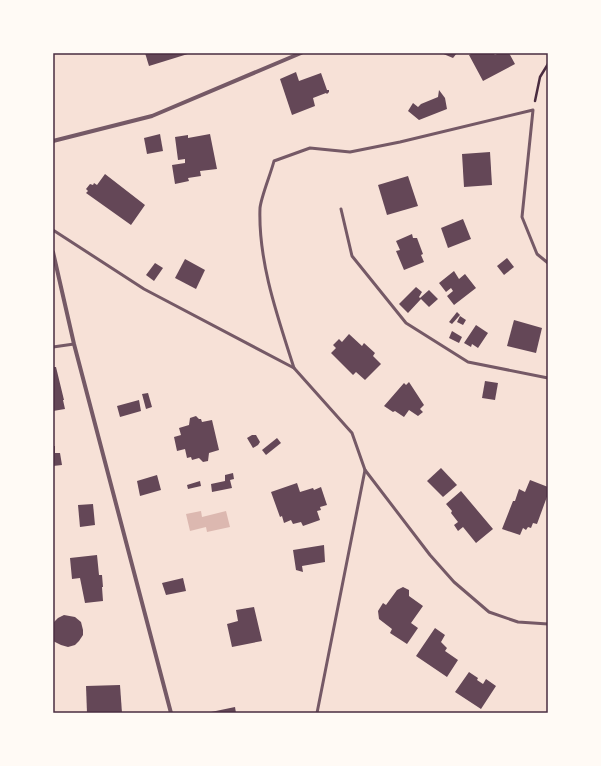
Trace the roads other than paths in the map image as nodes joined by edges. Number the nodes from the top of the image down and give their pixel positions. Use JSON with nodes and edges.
{"nodes":[{"id":1,"x":301,"y":53,"type":"edge"},
{"id":2,"x":53,"y":141,"type":"edge"},
{"id":3,"x":341,"y":209,"type":"dead end"},
{"id":4,"x":53,"y":230,"type":"edge"},
{"id":5,"x":53,"y":252,"type":"edge"},
{"id":6,"x":548,"y":263,"type":"edge"},
{"id":7,"x":74,"y":344,"type":"junction"},
{"id":8,"x":53,"y":346,"type":"edge"},
{"id":9,"x":294,"y":368,"type":"junction"},
{"id":10,"x":548,"y":378,"type":"edge"},
{"id":11,"x":365,"y":470,"type":"junction"},
{"id":12,"x":548,"y":624,"type":"edge"},
{"id":13,"x":171,"y":713,"type":"edge"},
{"id":14,"x":317,"y":713,"type":"edge"}],
"edges":[{"from":1,"to":2,"type":"street"},
{"from":3,"to":10,"type":"lane"},
{"from":4,"to":9,"type":"lane"},
{"from":5,"to":7,"type":"street"},
{"from":6,"to":9,"type":"lane"},
{"from":7,"to":8,"type":"lane"},
{"from":7,"to":13,"type":"street"},
{"from":9,"to":11,"type":"lane"},
{"from":11,"to":12,"type":"lane"},
{"from":11,"to":14,"type":"lane"}]}
